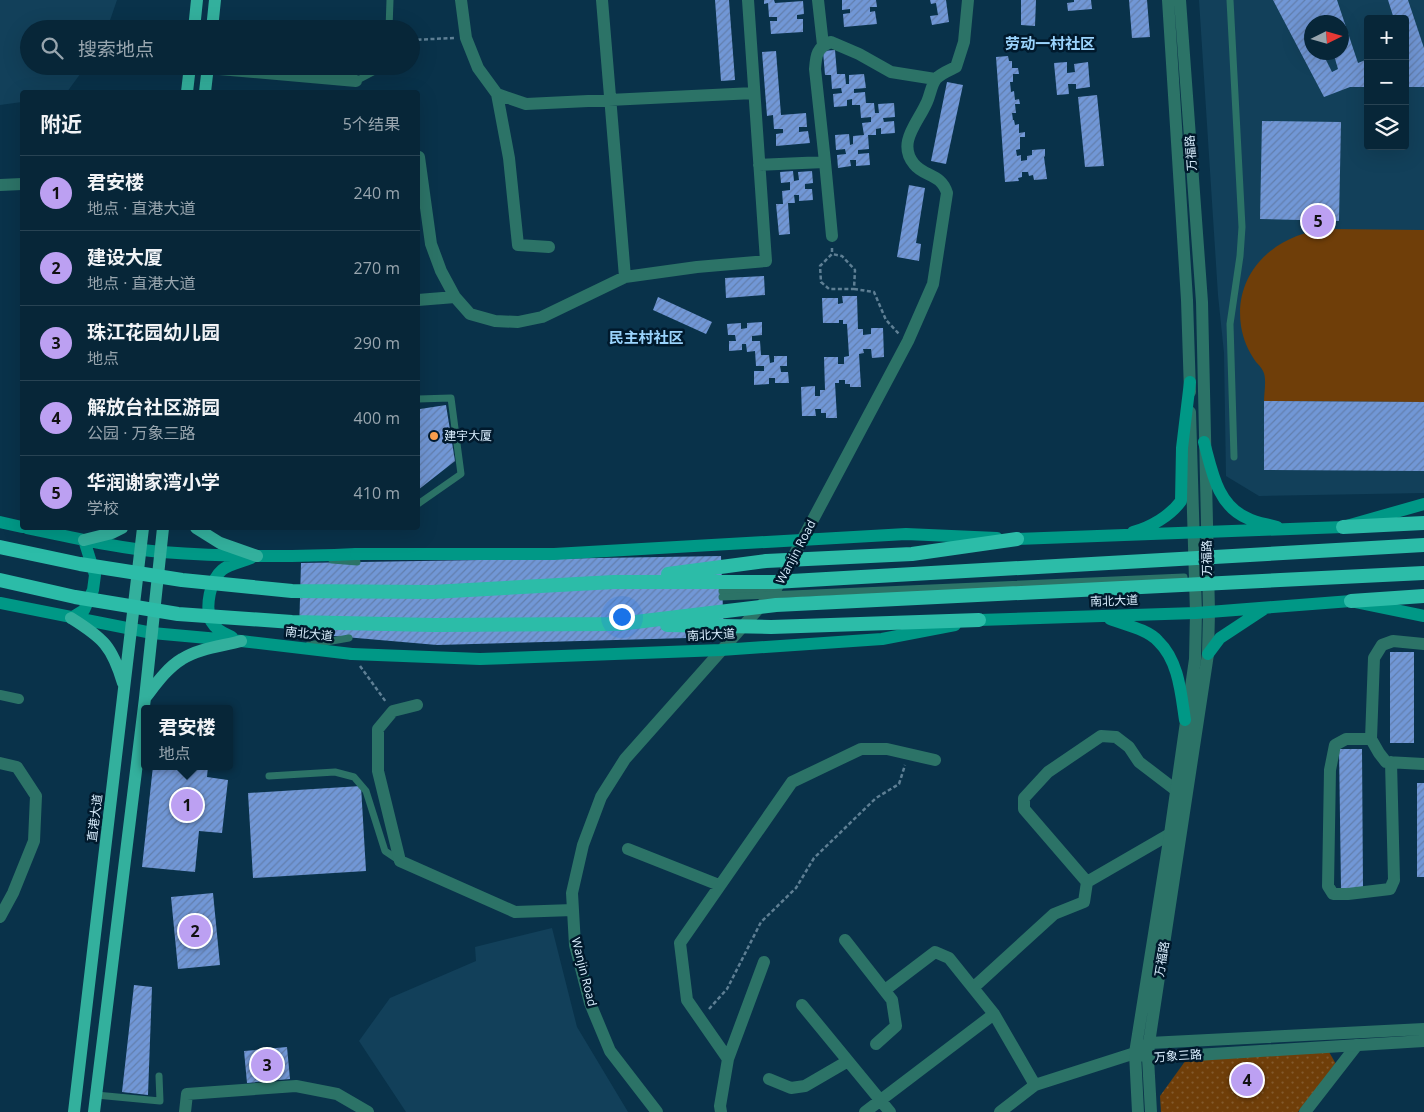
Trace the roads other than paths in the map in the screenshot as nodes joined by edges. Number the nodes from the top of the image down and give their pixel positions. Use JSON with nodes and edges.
{"nodes":[{"id":1,"x":197,"y":0,"type":"edge"},
{"id":2,"x":215,"y":0,"type":"edge"},
{"id":3,"x":390,"y":0,"type":"edge"},
{"id":4,"x":461,"y":0,"type":"edge"},
{"id":5,"x":602,"y":0,"type":"edge"},
{"id":6,"x":748,"y":0,"type":"edge"},
{"id":7,"x":818,"y":0,"type":"edge"},
{"id":8,"x":968,"y":0,"type":"edge"},
{"id":9,"x":1168,"y":0,"type":"edge"},
{"id":10,"x":1180,"y":0,"type":"edge"},
{"id":11,"x":1230,"y":0,"type":"edge"},
{"id":12,"x":195,"y":20,"type":"edge"},
{"id":13,"x":213,"y":20,"type":"edge"},
{"id":14,"x":389,"y":20,"type":"edge"},
{"id":15,"x":823,"y":45,"type":"junction"},
{"id":16,"x":189,"y":75,"type":"edge"},
{"id":17,"x":207,"y":75,"type":"edge"},
{"id":18,"x":293,"y":75,"type":"edge"},
{"id":19,"x":367,"y":75,"type":"edge"},
{"id":20,"x":936,"y":79,"type":"junction"},
{"id":21,"x":356,"y":81,"type":"joint"},
{"id":22,"x":187,"y":90,"type":"edge"},
{"id":23,"x":205,"y":90,"type":"edge"},
{"id":24,"x":754,"y":93,"type":"junction"},
{"id":25,"x":497,"y":94,"type":"junction"},
{"id":26,"x":610,"y":101,"type":"junction"},
{"id":27,"x":825,"y":162,"type":"junction"},
{"id":28,"x":420,"y":164,"type":"edge"},
{"id":29,"x":759,"y":165,"type":"junction"},
{"id":30,"x":20,"y":184,"type":"edge"},
{"id":31,"x":0,"y":185,"type":"edge"},
{"id":32,"x":832,"y":236,"type":"dead end"},
{"id":33,"x":549,"y":247,"type":"dead end"},
{"id":34,"x":625,"y":277,"type":"junction"},
{"id":35,"x":455,"y":297,"type":"junction"},
{"id":36,"x":420,"y":300,"type":"edge"},
{"id":37,"x":1190,"y":382,"type":"junction"},
{"id":38,"x":420,"y":399,"type":"edge"},
{"id":39,"x":1204,"y":442,"type":"junction"},
{"id":40,"x":1234,"y":457,"type":"dead end"},
{"id":41,"x":420,"y":503,"type":"edge"},
{"id":42,"x":1424,"y":504,"type":"edge"},
{"id":43,"x":0,"y":522,"type":"edge"},
{"id":44,"x":1424,"y":523,"type":"edge"},
{"id":45,"x":20,"y":527,"type":"edge"},
{"id":46,"x":1343,"y":527,"type":"junction"},
{"id":47,"x":36,"y":530,"type":"edge"},
{"id":48,"x":118,"y":530,"type":"edge"},
{"id":49,"x":143,"y":530,"type":"edge"},
{"id":50,"x":163,"y":530,"type":"edge"},
{"id":51,"x":199,"y":530,"type":"edge"},
{"id":52,"x":1287,"y":530,"type":"junction"},
{"id":53,"x":1206,"y":533,"type":"junction"},
{"id":54,"x":1193,"y":534,"type":"junction"},
{"id":55,"x":1119,"y":536,"type":"junction"},
{"id":56,"x":1017,"y":539,"type":"junction"},
{"id":57,"x":84,"y":540,"type":"junction"},
{"id":58,"x":1424,"y":545,"type":"edge"},
{"id":59,"x":0,"y":547,"type":"edge"},
{"id":60,"x":140,"y":549,"type":"junction"},
{"id":61,"x":161,"y":552,"type":"junction"},
{"id":62,"x":257,"y":556,"type":"junction"},
{"id":63,"x":1424,"y":573,"type":"edge"},
{"id":64,"x":1195,"y":577,"type":"junction"},
{"id":65,"x":0,"y":580,"type":"edge"},
{"id":66,"x":614,"y":582,"type":"junction"},
{"id":67,"x":776,"y":589,"type":"junction"},
{"id":68,"x":1424,"y":596,"type":"edge"},
{"id":69,"x":1352,"y":601,"type":"junction"},
{"id":70,"x":0,"y":603,"type":"edge"},
{"id":71,"x":1267,"y":607,"type":"junction"},
{"id":72,"x":1209,"y":612,"type":"junction"},
{"id":73,"x":1196,"y":613,"type":"junction"},
{"id":74,"x":1424,"y":616,"type":"edge"},
{"id":75,"x":1105,"y":617,"type":"junction"},
{"id":76,"x":71,"y":618,"type":"junction"},
{"id":77,"x":979,"y":620,"type":"junction"},
{"id":78,"x":619,"y":624,"type":"junction"},
{"id":79,"x":131,"y":629,"type":"junction"},
{"id":80,"x":152,"y":633,"type":"junction"},
{"id":81,"x":349,"y":638,"type":"dead end"},
{"id":82,"x":242,"y":641,"type":"junction"},
{"id":83,"x":1424,"y":644,"type":"edge"},
{"id":84,"x":294,"y":648,"type":"junction"},
{"id":85,"x":1208,"y":654,"type":"junction"},
{"id":86,"x":125,"y":690,"type":"junction"},
{"id":87,"x":0,"y":695,"type":"edge"},
{"id":88,"x":145,"y":698,"type":"junction"},
{"id":89,"x":19,"y":699,"type":"dead end"},
{"id":90,"x":144,"y":705,"type":"edge"},
{"id":91,"x":417,"y":705,"type":"dead end"},
{"id":92,"x":1185,"y":720,"type":"junction"},
{"id":93,"x":141,"y":730,"type":"edge"},
{"id":94,"x":1371,"y":738,"type":"junction"},
{"id":95,"x":935,"y":760,"type":"dead end"},
{"id":96,"x":1391,"y":762,"type":"junction"},
{"id":97,"x":0,"y":763,"type":"edge"},
{"id":98,"x":1424,"y":764,"type":"edge"},
{"id":99,"x":269,"y":776,"type":"dead end"},
{"id":100,"x":1177,"y":791,"type":"junction"},
{"id":101,"x":1170,"y":834,"type":"junction"},
{"id":102,"x":628,"y":849,"type":"dead end"},
{"id":103,"x":400,"y":861,"type":"junction"},
{"id":104,"x":1087,"y":882,"type":"junction"},
{"id":105,"x":719,"y":885,"type":"junction"},
{"id":106,"x":573,"y":910,"type":"junction"},
{"id":107,"x":0,"y":917,"type":"edge"},
{"id":108,"x":844,"y":940,"type":"dead end"},
{"id":109,"x":764,"y":962,"type":"dead end"},
{"id":110,"x":973,"y":988,"type":"junction"},
{"id":111,"x":885,"y":990,"type":"junction"},
{"id":112,"x":802,"y":1005,"type":"dead end"},
{"id":113,"x":994,"y":1014,"type":"junction"},
{"id":114,"x":1424,"y":1029,"type":"edge"},
{"id":115,"x":1424,"y":1041,"type":"edge"},
{"id":116,"x":1149,"y":1043,"type":"junction"},
{"id":117,"x":876,"y":1044,"type":"dead end"},
{"id":118,"x":1357,"y":1045,"type":"junction"},
{"id":119,"x":1135,"y":1053,"type":"junction"},
{"id":120,"x":1148,"y":1058,"type":"junction"},
{"id":121,"x":728,"y":1059,"type":"junction"},
{"id":122,"x":848,"y":1061,"type":"junction"},
{"id":123,"x":159,"y":1076,"type":"dead end"},
{"id":124,"x":769,"y":1079,"type":"dead end"},
{"id":125,"x":1034,"y":1085,"type":"junction"},
{"id":126,"x":96,"y":1095,"type":"junction"},
{"id":127,"x":880,"y":1100,"type":"junction"},
{"id":128,"x":1008,"y":1109,"type":"edge"},
{"id":129,"x":74,"y":1112,"type":"edge"},
{"id":130,"x":94,"y":1112,"type":"edge"},
{"id":131,"x":185,"y":1112,"type":"edge"},
{"id":132,"x":368,"y":1112,"type":"edge"},
{"id":133,"x":657,"y":1112,"type":"edge"},
{"id":134,"x":721,"y":1112,"type":"edge"},
{"id":135,"x":865,"y":1112,"type":"edge"},
{"id":136,"x":890,"y":1112,"type":"edge"},
{"id":137,"x":1138,"y":1112,"type":"edge"},
{"id":138,"x":1150,"y":1112,"type":"edge"},
{"id":139,"x":1305,"y":1112,"type":"edge"}],
"edges":[{"from":1,"to":12,"type":"main road"},
{"from":2,"to":13,"type":"main road"},
{"from":3,"to":14,"type":"lane"},
{"from":4,"to":25,"type":"street"},
{"from":5,"to":26,"type":"street"},
{"from":6,"to":24,"type":"street"},
{"from":7,"to":15,"type":"street"},
{"from":8,"to":20,"type":"street"},
{"from":9,"to":37,"type":"street","name":"万福路"},
{"from":10,"to":39,"type":"street","name":"万福路"},
{"from":11,"to":40,"type":"lane"},
{"from":15,"to":20,"type":"street"},
{"from":15,"to":27,"type":"street"},
{"from":16,"to":22,"type":"main road"},
{"from":17,"to":23,"type":"main road"},
{"from":18,"to":21,"type":"street"},
{"from":19,"to":21,"type":"lane"},
{"from":20,"to":67,"type":"street","name":"Wanjin Road"},
{"from":24,"to":26,"type":"street"},
{"from":24,"to":29,"type":"street"},
{"from":25,"to":26,"type":"street"},
{"from":25,"to":33,"type":"street"},
{"from":26,"to":34,"type":"street"},
{"from":27,"to":29,"type":"street"},
{"from":27,"to":32,"type":"street"},
{"from":28,"to":35,"type":"street"},
{"from":29,"to":34,"type":"street"},
{"from":30,"to":31,"type":"street"},
{"from":34,"to":35,"type":"street"},
{"from":35,"to":36,"type":"street"},
{"from":37,"to":54,"type":"street","name":"万福路"},
{"from":37,"to":55,"type":"main road"},
{"from":38,"to":41,"type":"lane"},
{"from":39,"to":52,"type":"main road"},
{"from":39,"to":53,"type":"street","name":"万福路"},
{"from":42,"to":46,"type":"main road"},
{"from":43,"to":45,"type":"main road"},
{"from":44,"to":46,"type":"highway"},
{"from":46,"to":52,"type":"main road"},
{"from":47,"to":57,"type":"main road"},
{"from":48,"to":57,"type":"main road"},
{"from":49,"to":60,"type":"main road","name":"直港大道"},
{"from":50,"to":61,"type":"main road"},
{"from":51,"to":62,"type":"main road"},
{"from":52,"to":53,"type":"main road"},
{"from":53,"to":54,"type":"main road"},
{"from":53,"to":64,"type":"street","name":"万福路"},
{"from":54,"to":55,"type":"main road"},
{"from":54,"to":64,"type":"street","name":"万福路"},
{"from":55,"to":56,"type":"main road"},
{"from":56,"to":62,"type":"main road","bridge":true},
{"from":56,"to":66,"type":"highway","bridge":true},
{"from":57,"to":60,"type":"main road"},
{"from":57,"to":76,"type":"main road"},
{"from":58,"to":66,"type":"highway","bridge":true},
{"from":59,"to":66,"type":"highway","bridge":true},
{"from":60,"to":61,"type":"main road"},
{"from":60,"to":79,"type":"main road","name":"直港大道"},
{"from":61,"to":62,"type":"main road"},
{"from":61,"to":80,"type":"main road"},
{"from":62,"to":82,"type":"main road"},
{"from":63,"to":78,"type":"highway","name":"南北大道","bridge":true},
{"from":64,"to":67,"type":"lane","bridge":true},
{"from":64,"to":72,"type":"street","name":"万福路"},
{"from":64,"to":73,"type":"street","name":"万福路"},
{"from":65,"to":78,"type":"highway","name":"南北大道","bridge":true},
{"from":67,"to":106,"type":"street","name":"Wanjin Road"},
{"from":68,"to":69,"type":"highway"},
{"from":69,"to":71,"type":"main road","name":"南北大道"},
{"from":69,"to":74,"type":"main road","name":"南北大道"},
{"from":70,"to":76,"type":"main road","name":"南北大道"},
{"from":71,"to":72,"type":"main road","name":"南北大道"},
{"from":71,"to":85,"type":"main road"},
{"from":72,"to":73,"type":"main road","name":"南北大道"},
{"from":72,"to":85,"type":"street","name":"万福路"},
{"from":73,"to":75,"type":"main road","name":"南北大道"},
{"from":73,"to":92,"type":"street","name":"万福路"},
{"from":75,"to":77,"type":"main road","name":"南北大道"},
{"from":75,"to":92,"type":"main road"},
{"from":76,"to":79,"type":"main road","name":"南北大道"},
{"from":76,"to":86,"type":"main road"},
{"from":77,"to":78,"type":"highway","bridge":true},
{"from":77,"to":84,"type":"main road","name":"南北大道","bridge":true},
{"from":79,"to":80,"type":"main road","name":"南北大道"},
{"from":79,"to":86,"type":"main road","name":"直港大道"},
{"from":80,"to":82,"type":"main road","name":"南北大道"},
{"from":80,"to":88,"type":"main road"},
{"from":81,"to":84,"type":"lane"},
{"from":82,"to":84,"type":"main road","name":"南北大道"},
{"from":82,"to":88,"type":"main road"},
{"from":83,"to":94,"type":"street"},
{"from":85,"to":116,"type":"street","name":"万福路"},
{"from":86,"to":129,"type":"main road","name":"直港大道"},
{"from":87,"to":89,"type":"street"},
{"from":88,"to":90,"type":"main road"},
{"from":91,"to":103,"type":"street"},
{"from":92,"to":100,"type":"street","name":"万福路"},
{"from":93,"to":126,"type":"main road"},
{"from":94,"to":96,"type":"street"},
{"from":94,"to":96,"type":"street"},
{"from":95,"to":105,"type":"street"},
{"from":96,"to":98,"type":"street"},
{"from":97,"to":107,"type":"street"},
{"from":99,"to":103,"type":"lane"},
{"from":100,"to":101,"type":"street","name":"万福路"},
{"from":100,"to":104,"type":"street"},
{"from":101,"to":104,"type":"street"},
{"from":101,"to":119,"type":"street","name":"万福路"},
{"from":102,"to":105,"type":"street"},
{"from":103,"to":106,"type":"street"},
{"from":104,"to":110,"type":"street"},
{"from":105,"to":121,"type":"street"},
{"from":106,"to":133,"type":"street","name":"Wanjin Road"},
{"from":108,"to":111,"type":"street"},
{"from":109,"to":121,"type":"street"},
{"from":110,"to":111,"type":"street"},
{"from":110,"to":113,"type":"street"},
{"from":111,"to":117,"type":"street"},
{"from":112,"to":122,"type":"street"},
{"from":113,"to":125,"type":"street"},
{"from":113,"to":127,"type":"street"},
{"from":114,"to":116,"type":"street","name":"万象三路"},
{"from":115,"to":118,"type":"street","name":"万象三路"},
{"from":116,"to":119,"type":"street","name":"万象三路"},
{"from":116,"to":120,"type":"street","name":"万福路"},
{"from":118,"to":120,"type":"street","name":"万象三路"},
{"from":118,"to":139,"type":"street"},
{"from":119,"to":120,"type":"street","name":"万象三路"},
{"from":119,"to":125,"type":"street"},
{"from":119,"to":137,"type":"street","name":"万福路"},
{"from":120,"to":138,"type":"street","name":"万福路"},
{"from":121,"to":134,"type":"street"},
{"from":122,"to":124,"type":"street"},
{"from":122,"to":127,"type":"street"},
{"from":123,"to":126,"type":"lane"},
{"from":125,"to":128,"type":"street"},
{"from":126,"to":130,"type":"main road"},
{"from":127,"to":135,"type":"street"},
{"from":127,"to":136,"type":"street"},
{"from":131,"to":132,"type":"street"}]}
